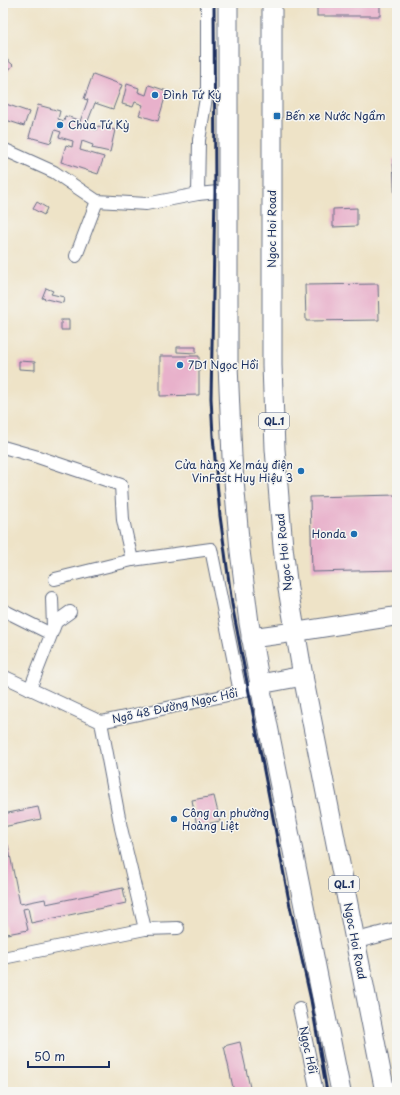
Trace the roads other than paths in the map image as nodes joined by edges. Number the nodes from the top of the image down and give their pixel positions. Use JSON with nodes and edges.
{"nodes":[{"id":1,"x":207,"y":3,"type":"edge"},
{"id":2,"x":228,"y":3,"type":"edge"},
{"id":3,"x":272,"y":3,"type":"edge"},
{"id":4,"x":3,"y":149,"type":"edge"},
{"id":5,"x":228,"y":191,"type":"junction"},
{"id":6,"x":198,"y":194,"type":"junction"},
{"id":7,"x":97,"y":201,"type":"junction"},
{"id":8,"x":76,"y":256,"type":"dead end"},
{"id":9,"x":3,"y":447,"type":"edge"},
{"id":10,"x":132,"y":560,"type":"junction"},
{"id":11,"x":56,"y":579,"type":"dead end"},
{"id":12,"x":52,"y":598,"type":"dead end"},
{"id":13,"x":3,"y":612,"type":"edge"},
{"id":14,"x":70,"y":612,"type":"dead end"},
{"id":15,"x":397,"y":616,"type":"edge"},
{"id":16,"x":53,"y":628,"type":"junction"},
{"id":17,"x":295,"y":632,"type":"junction"},
{"id":18,"x":251,"y":638,"type":"junction"},
{"id":19,"x":3,"y":676,"type":"edge"},
{"id":20,"x":303,"y":676,"type":"junction"},
{"id":21,"x":260,"y":684,"type":"junction"},
{"id":22,"x":30,"y":689,"type":"junction"},
{"id":23,"x":240,"y":692,"type":"junction"},
{"id":24,"x":101,"y":722,"type":"junction"},
{"id":25,"x":178,"y":928,"type":"dead end"},
{"id":26,"x":145,"y":929,"type":"junction"},
{"id":27,"x":397,"y":930,"type":"edge"},
{"id":28,"x":355,"y":940,"type":"junction"},
{"id":29,"x":3,"y":958,"type":"edge"},
{"id":30,"x":299,"y":1008,"type":"dead end"},
{"id":31,"x":317,"y":1092,"type":"edge"},
{"id":32,"x":341,"y":1092,"type":"edge"},
{"id":33,"x":385,"y":1092,"type":"edge"}],
"edges":[{"from":1,"to":6,"type":"street"},
{"from":2,"to":5,"type":"highway"},
{"from":3,"to":17,"type":"highway","name":"Ngoc Hoi Road","number":"QL.1"},
{"from":4,"to":7,"type":"street"},
{"from":5,"to":6,"type":"street"},
{"from":5,"to":18,"type":"highway"},
{"from":6,"to":7,"type":"street"},
{"from":7,"to":8,"type":"street"},
{"from":9,"to":10,"type":"street"},
{"from":10,"to":11,"type":"street"},
{"from":10,"to":23,"type":"street"},
{"from":12,"to":16,"type":"street"},
{"from":13,"to":16,"type":"street"},
{"from":14,"to":16,"type":"street"},
{"from":15,"to":17,"type":"main road"},
{"from":16,"to":22,"type":"street"},
{"from":17,"to":18,"type":"highway"},
{"from":17,"to":20,"type":"highway","name":"Ngoc Hoi Road","number":"QL.1"},
{"from":18,"to":21,"type":"highway"},
{"from":19,"to":22,"type":"street","name":"Ngõ 48 Đường Ngọc Hồi"},
{"from":20,"to":21,"type":"highway"},
{"from":20,"to":28,"type":"highway","name":"Ngoc Hoi Road","number":"QL.1"},
{"from":21,"to":23,"type":"street","name":"Ngõ 48 Đường Ngọc Hồi"},
{"from":21,"to":32,"type":"highway"},
{"from":22,"to":24,"type":"street","name":"Ngõ 48 Đường Ngọc Hồi"},
{"from":23,"to":24,"type":"street","name":"Ngõ 48 Đường Ngọc Hồi"},
{"from":24,"to":26,"type":"street"},
{"from":25,"to":26,"type":"street"},
{"from":26,"to":29,"type":"street"},
{"from":27,"to":28,"type":"street"},
{"from":28,"to":33,"type":"highway","name":"Ngoc Hoi Road","number":"QL.1"},
{"from":30,"to":31,"type":"street","name":"Ngọc Hồi"}]}
